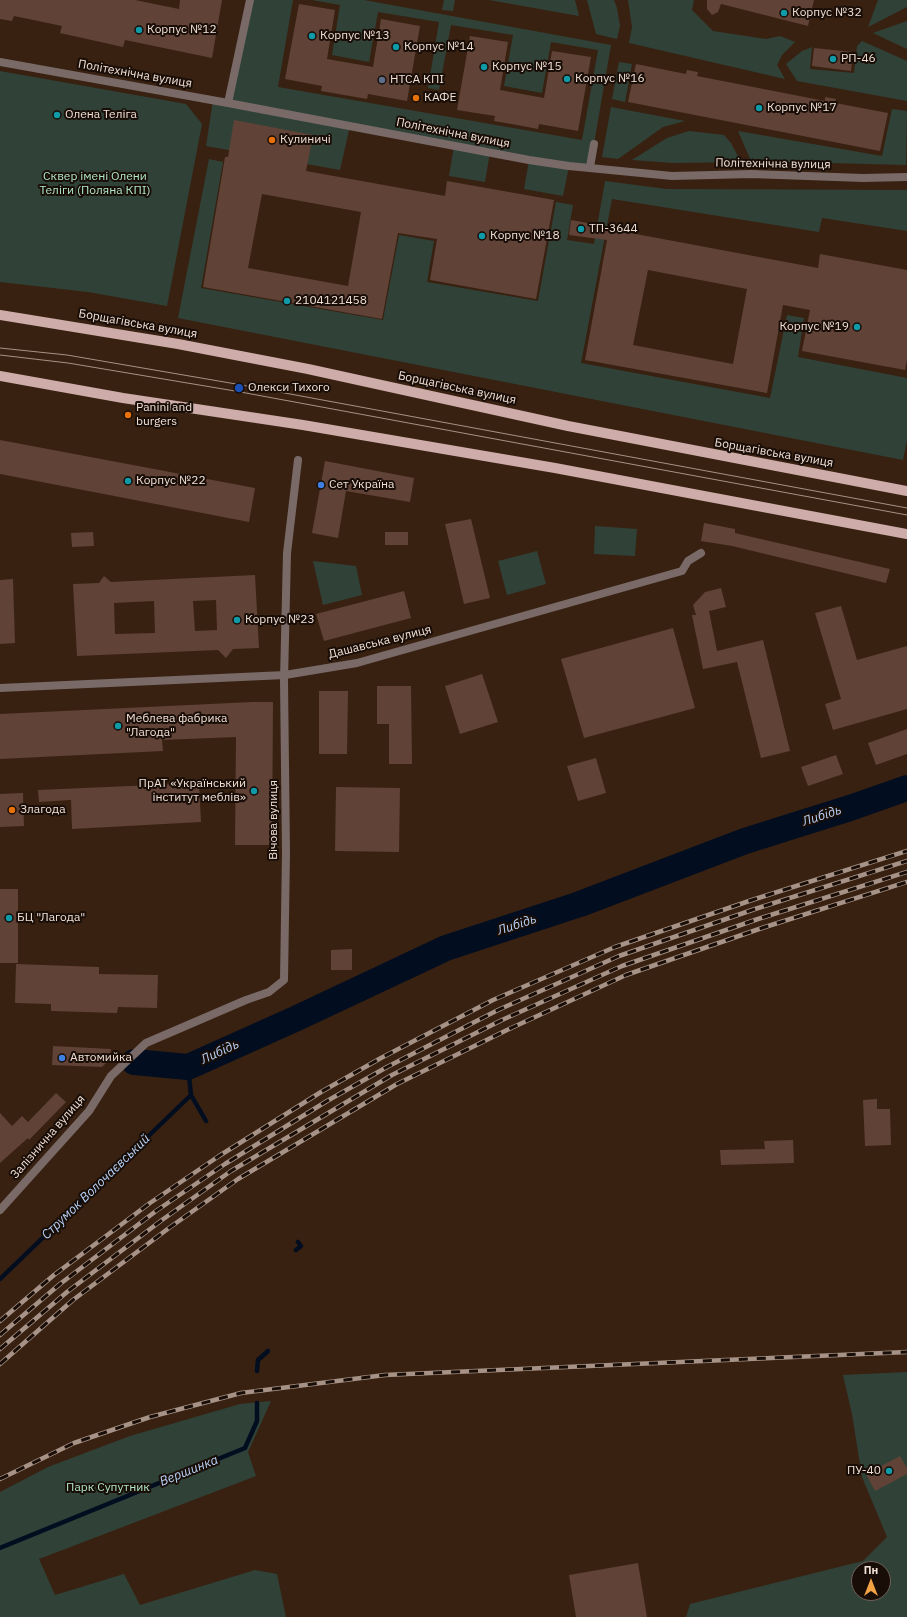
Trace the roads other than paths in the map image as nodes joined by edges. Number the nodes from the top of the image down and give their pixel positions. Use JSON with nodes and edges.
{"nodes":[{"id":1,"x":250,"y":0,"type":"edge"},
{"id":2,"x":0,"y":62,"type":"edge"},
{"id":3,"x":228,"y":103,"type":"junction"},
{"id":4,"x":594,"y":144,"type":"dead end"},
{"id":5,"x":590,"y":167,"type":"junction"},
{"id":6,"x":907,"y":176,"type":"edge"},
{"id":7,"x":0,"y":315,"type":"edge"},
{"id":8,"x":0,"y":376,"type":"edge"},
{"id":9,"x":298,"y":460,"type":"dead end"},
{"id":10,"x":907,"y":491,"type":"edge"},
{"id":11,"x":907,"y":534,"type":"edge"},
{"id":12,"x":702,"y":553,"type":"dead end"},
{"id":13,"x":285,"y":675,"type":"junction"},
{"id":14,"x":0,"y":688,"type":"edge"},
{"id":15,"x":111,"y":1076,"type":"joint"},
{"id":16,"x":0,"y":1210,"type":"edge"}],
"edges":[{"from":1,"to":3,"type":"street"},
{"from":2,"to":3,"type":"street","name":"Політехнічна вулиця"},
{"from":3,"to":5,"type":"street","name":"Політехнічна вулиця"},
{"from":4,"to":5,"type":"street"},
{"from":5,"to":6,"type":"street","name":"Політехнічна вулиця"},
{"from":7,"to":10,"type":"main road","name":"Борщагівська вулиця"},
{"from":8,"to":11,"type":"main road"},
{"from":9,"to":13,"type":"street","name":"Вічова вулиця"},
{"from":12,"to":13,"type":"street","name":"Дашавська вулиця"},
{"from":13,"to":14,"type":"street","name":"Дашавська вулиця"},
{"from":13,"to":15,"type":"street","name":"Вічова вулиця"},
{"from":15,"to":16,"type":"street","name":"Залізнична вулиця"}]}
